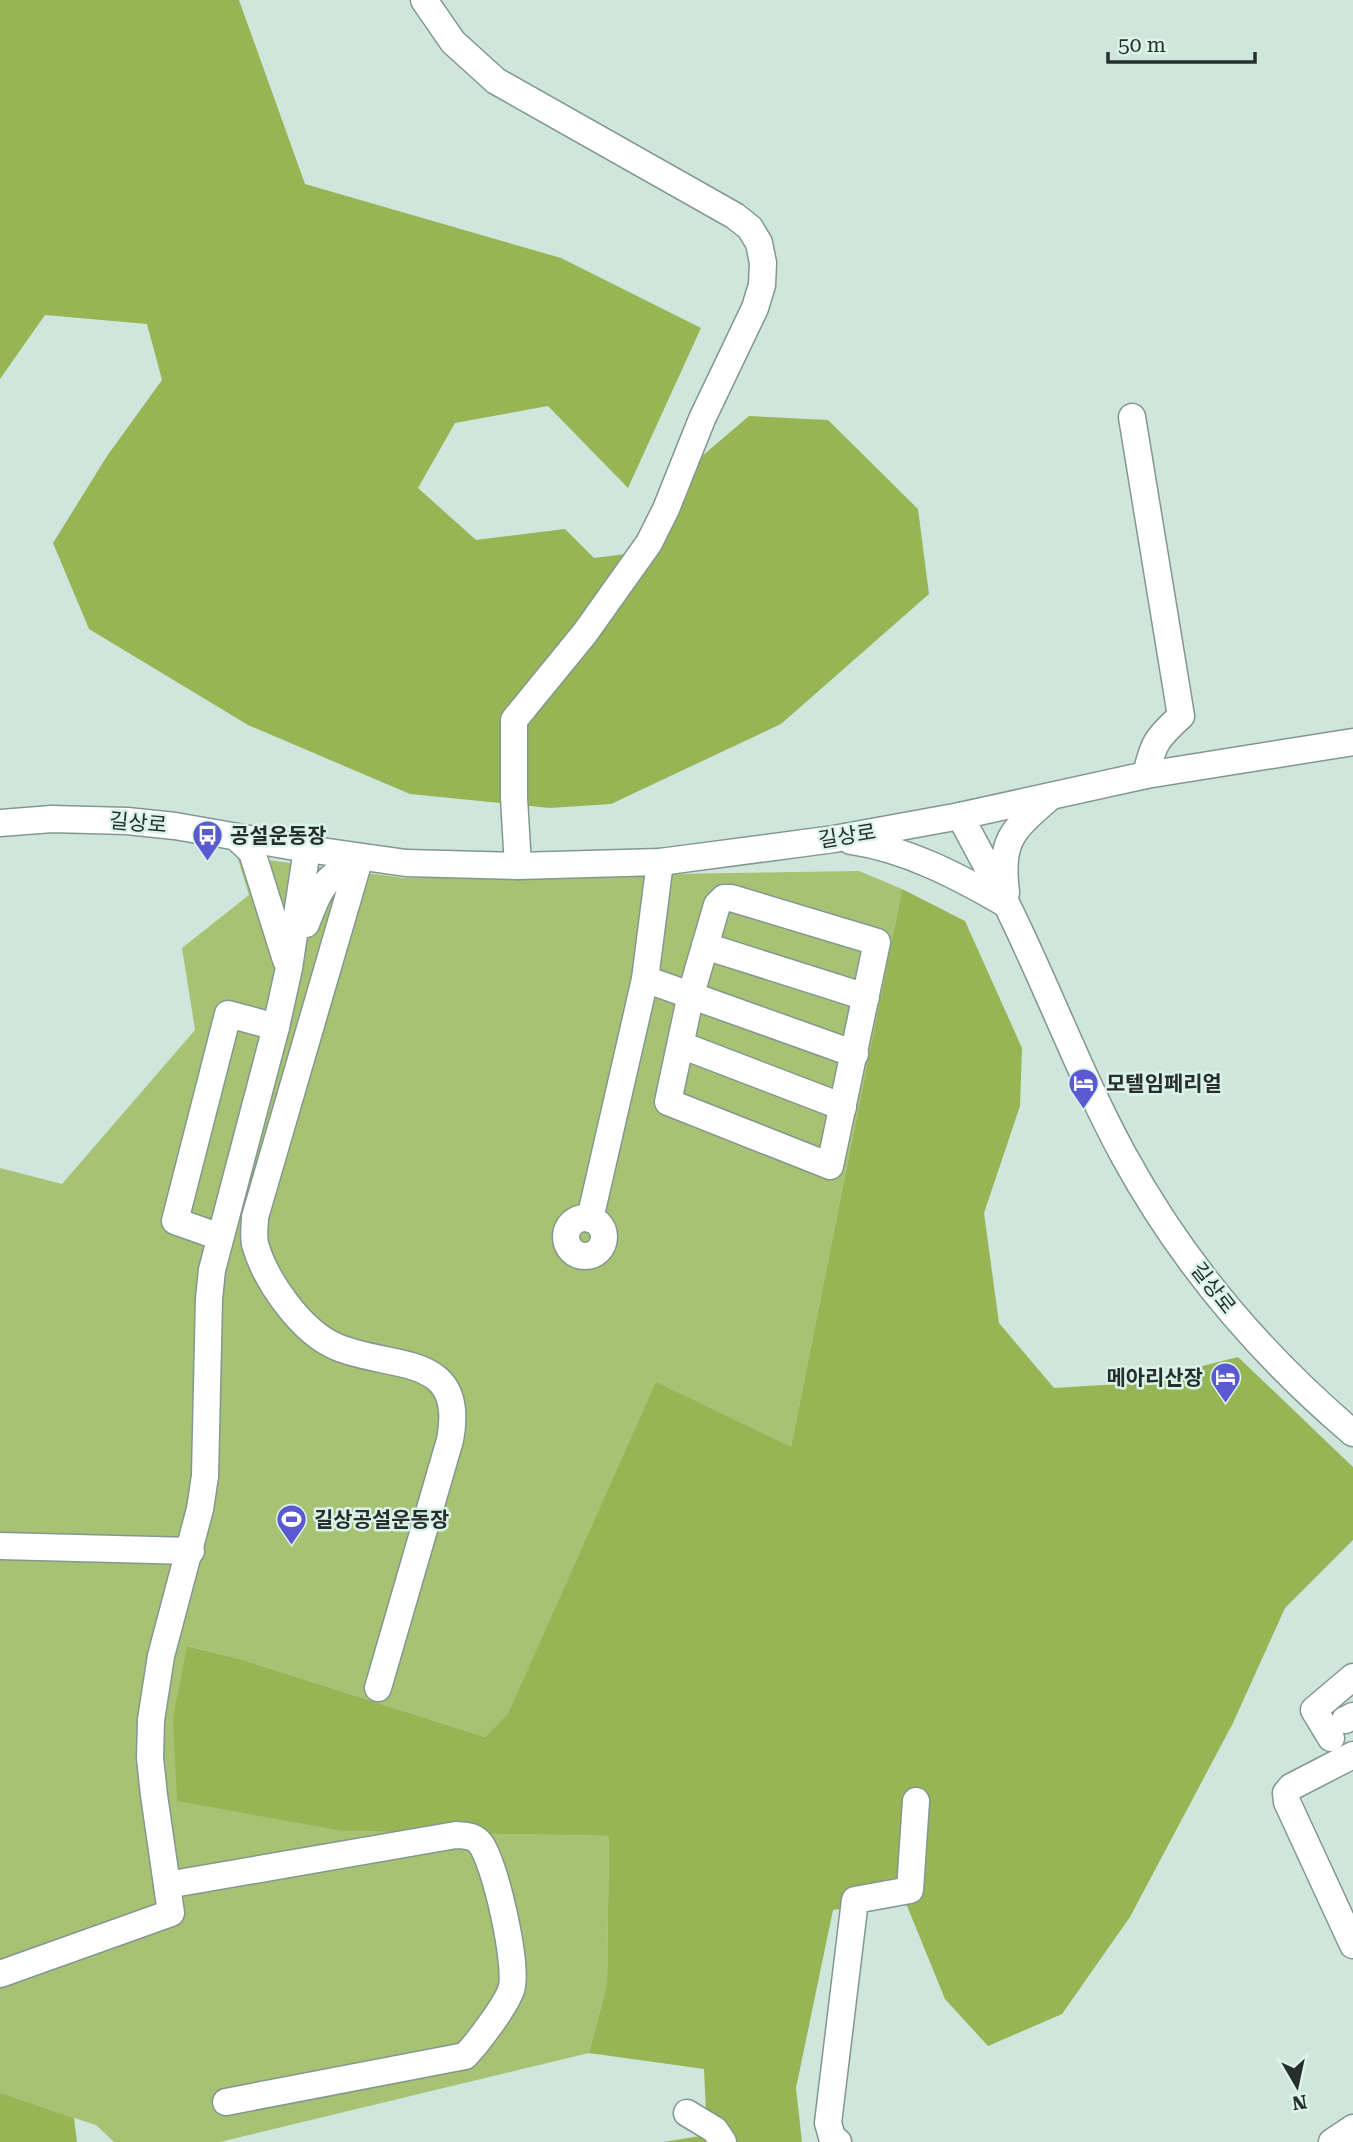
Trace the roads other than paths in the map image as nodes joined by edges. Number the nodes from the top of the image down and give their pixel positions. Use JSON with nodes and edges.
{"nodes":[{"id":1,"x":424,"y":0,"type":"edge"},
{"id":2,"x":1132,"y":417,"type":"dead end"},
{"id":3,"x":1353,"y":742,"type":"edge"},
{"id":4,"x":1146,"y":775,"type":"junction"},
{"id":5,"x":1053,"y":795,"type":"junction"},
{"id":6,"x":960,"y":816,"type":"junction"},
{"id":7,"x":0,"y":823,"type":"edge"},
{"id":8,"x":236,"y":837,"type":"junction"},
{"id":9,"x":834,"y":839,"type":"junction"},
{"id":10,"x":307,"y":849,"type":"junction"},
{"id":11,"x":360,"y":857,"type":"junction"},
{"id":12,"x":660,"y":862,"type":"junction"},
{"id":13,"x":519,"y":866,"type":"junction"},
{"id":14,"x":1007,"y":905,"type":"junction"},
{"id":15,"x":705,"y":946,"type":"junction"},
{"id":16,"x":289,"y":968,"type":"junction"},
{"id":17,"x":645,"y":979,"type":"junction"},
{"id":18,"x":691,"y":994,"type":"junction"},
{"id":19,"x":866,"y":997,"type":"junction"},
{"id":20,"x":276,"y":1027,"type":"junction"},
{"id":21,"x":681,"y":1045,"type":"junction"},
{"id":22,"x":855,"y":1054,"type":"junction"},
{"id":23,"x":843,"y":1107,"type":"junction"},
{"id":24,"x":590,"y":1219,"type":"dead end"},
{"id":25,"x":220,"y":1237,"type":"junction"},
{"id":26,"x":1353,"y":1433,"type":"edge"},
{"id":27,"x":0,"y":1546,"type":"edge"},
{"id":28,"x":191,"y":1551,"type":"junction"},
{"id":29,"x":1353,"y":1677,"type":"edge"},
{"id":30,"x":378,"y":1688,"type":"dead end"},
{"id":31,"x":1343,"y":1725,"type":"edge"},
{"id":32,"x":1353,"y":1755,"type":"edge"},
{"id":33,"x":916,"y":1801,"type":"dead end"},
{"id":34,"x":167,"y":1885,"type":"junction"},
{"id":35,"x":1353,"y":1945,"type":"edge"},
{"id":36,"x":0,"y":1974,"type":"edge"},
{"id":37,"x":226,"y":2102,"type":"dead end"},
{"id":38,"x":687,"y":2113,"type":"dead end"},
{"id":39,"x":1353,"y":2128,"type":"edge"},
{"id":40,"x":723,"y":2142,"type":"edge"},
{"id":41,"x":838,"y":2142,"type":"edge"},
{"id":42,"x":1332,"y":2142,"type":"edge"}],
"edges":[{"from":1,"to":13,"type":"street"},
{"from":2,"to":4,"type":"street"},
{"from":3,"to":4,"type":"street"},
{"from":4,"to":5,"type":"street"},
{"from":5,"to":6,"type":"street"},
{"from":5,"to":14,"type":"street"},
{"from":6,"to":9,"type":"street","name":"길상로"},
{"from":6,"to":14,"type":"street","name":"길상로"},
{"from":7,"to":8,"type":"street","name":"길상로"},
{"from":8,"to":10,"type":"street","name":"길상로"},
{"from":8,"to":16,"type":"street"},
{"from":9,"to":12,"type":"street","name":"길상로"},
{"from":9,"to":14,"type":"street"},
{"from":10,"to":11,"type":"street","name":"길상로"},
{"from":10,"to":16,"type":"street"},
{"from":11,"to":13,"type":"street","name":"길상로"},
{"from":11,"to":16,"type":"street"},
{"from":11,"to":30,"type":"street"},
{"from":12,"to":13,"type":"street","name":"길상로"},
{"from":12,"to":17,"type":"street"},
{"from":14,"to":26,"type":"street","name":"길상로"},
{"from":15,"to":18,"type":"street"},
{"from":15,"to":19,"type":"street"},
{"from":15,"to":19,"type":"street"},
{"from":16,"to":20,"type":"street"},
{"from":17,"to":18,"type":"street"},
{"from":17,"to":24,"type":"street"},
{"from":18,"to":21,"type":"street"},
{"from":18,"to":22,"type":"street"},
{"from":19,"to":22,"type":"street"},
{"from":20,"to":25,"type":"street"},
{"from":20,"to":25,"type":"street"},
{"from":21,"to":23,"type":"street"},
{"from":21,"to":23,"type":"street"},
{"from":22,"to":23,"type":"street"},
{"from":25,"to":28,"type":"street"},
{"from":27,"to":28,"type":"street"},
{"from":28,"to":34,"type":"street"},
{"from":29,"to":31,"type":"street"},
{"from":32,"to":35,"type":"street"},
{"from":33,"to":41,"type":"street"},
{"from":34,"to":36,"type":"street"},
{"from":34,"to":37,"type":"street"},
{"from":38,"to":40,"type":"street"},
{"from":39,"to":42,"type":"street"}]}
